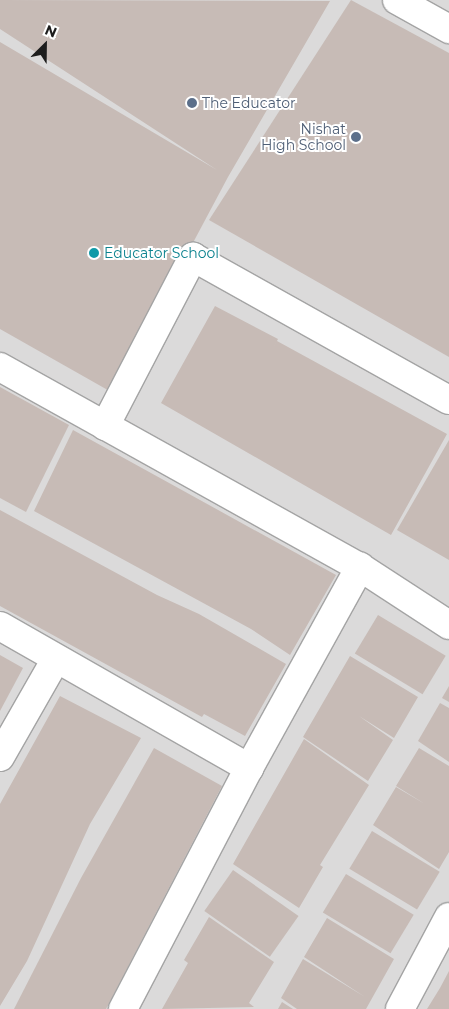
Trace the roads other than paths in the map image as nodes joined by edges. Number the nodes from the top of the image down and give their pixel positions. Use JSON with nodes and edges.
{"nodes":[{"id":1,"x":397,"y":0,"type":"edge"},
{"id":2,"x":449,"y":29,"type":"edge"},
{"id":3,"x":0,"y":367,"type":"edge"},
{"id":4,"x":449,"y":400,"type":"edge"},
{"id":5,"x":105,"y":426,"type":"junction"},
{"id":6,"x":360,"y":567,"type":"junction"},
{"id":7,"x":449,"y":625,"type":"edge"},
{"id":8,"x":0,"y":626,"type":"edge"},
{"id":9,"x":56,"y":659,"type":"junction"},
{"id":10,"x":0,"y":757,"type":"edge"},
{"id":11,"x":249,"y":768,"type":"junction"},
{"id":12,"x":449,"y":917,"type":"edge"},
{"id":13,"x":123,"y":1009,"type":"edge"},
{"id":14,"x":400,"y":1009,"type":"edge"}],
"edges":[{"from":1,"to":2,"type":"street"},
{"from":3,"to":5,"type":"street"},
{"from":4,"to":5,"type":"street"},
{"from":5,"to":6,"type":"street"},
{"from":6,"to":7,"type":"street"},
{"from":6,"to":11,"type":"street"},
{"from":8,"to":9,"type":"street"},
{"from":9,"to":10,"type":"street"},
{"from":9,"to":11,"type":"street"},
{"from":11,"to":13,"type":"street"},
{"from":12,"to":14,"type":"street"}]}
